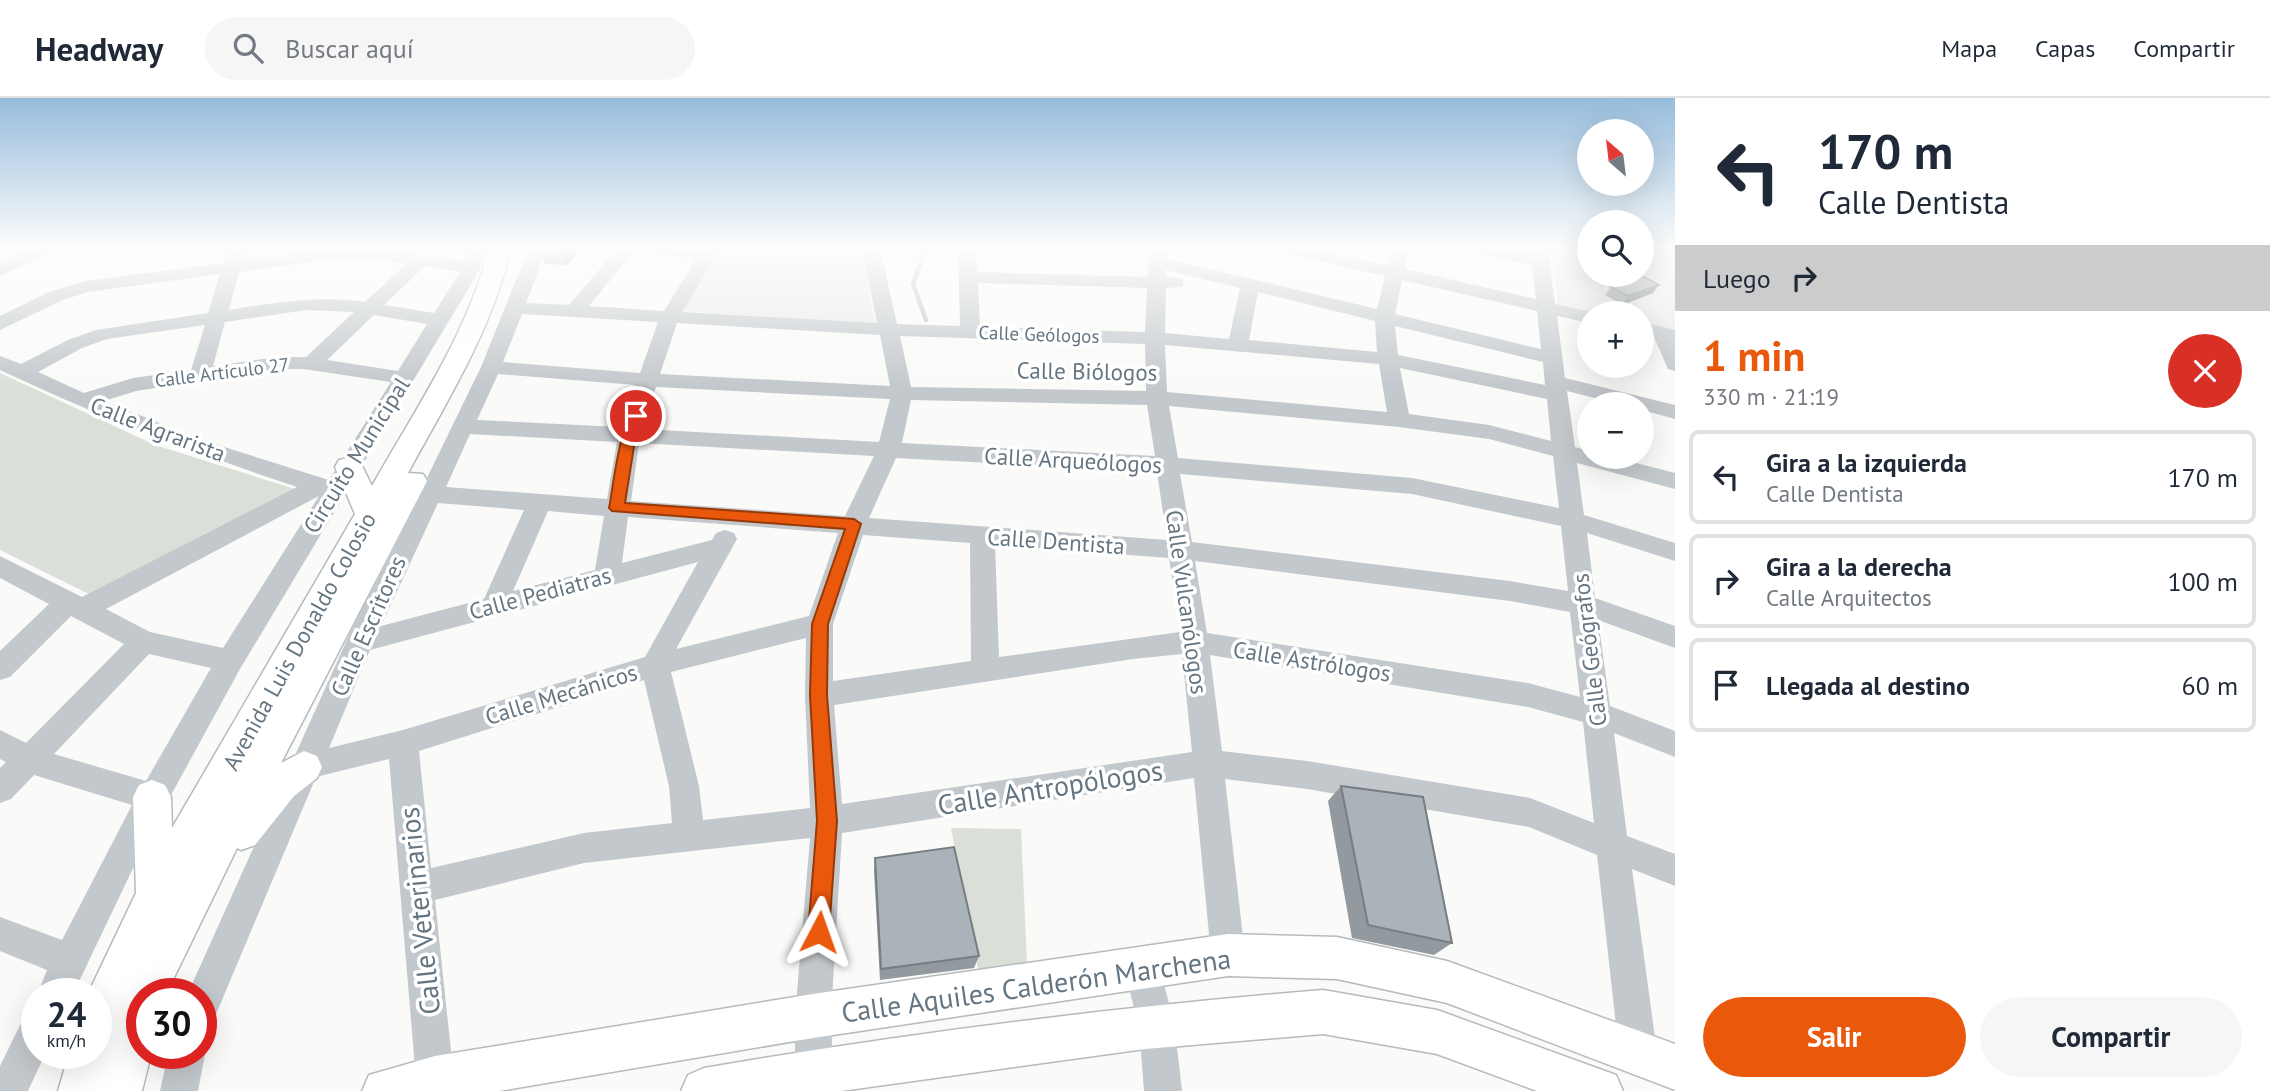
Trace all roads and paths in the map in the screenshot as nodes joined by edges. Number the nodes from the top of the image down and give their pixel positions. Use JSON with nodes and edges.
{"nodes":[{"id":1,"x":62,"y":294,"type":"edge"},
{"id":2,"x":223,"y":294,"type":"edge"},
{"id":3,"x":383,"y":294,"type":"edge"},
{"id":4,"x":454,"y":294,"type":"edge"},
{"id":5,"x":486,"y":294,"type":"edge"},
{"id":6,"x":500,"y":294,"type":"edge"},
{"id":7,"x":521,"y":294,"type":"edge"},
{"id":8,"x":589,"y":294,"type":"edge"},
{"id":9,"x":684,"y":294,"type":"edge"},
{"id":10,"x":882,"y":294,"type":"edge"},
{"id":11,"x":969,"y":294,"type":"edge"},
{"id":12,"x":1156,"y":294,"type":"edge"},
{"id":13,"x":1244,"y":294,"type":"edge"},
{"id":14,"x":1292,"y":294,"type":"edge"},
{"id":15,"x":1389,"y":294,"type":"edge"},
{"id":16,"x":1493,"y":294,"type":"edge"},
{"id":17,"x":1545,"y":294,"type":"edge"},
{"id":18,"x":1546,"y":307,"type":"junction"},
{"id":19,"x":368,"y":308,"type":"junction"},
{"id":20,"x":516,"y":309,"type":"junction"},
{"id":21,"x":574,"y":312,"type":"junction"},
{"id":22,"x":1577,"y":314,"type":"edge"},
{"id":23,"x":670,"y":316,"type":"junction"},
{"id":24,"x":215,"y":317,"type":"junction"},
{"id":25,"x":1385,"y":317,"type":"junction"},
{"id":26,"x":440,"y":320,"type":"junction"},
{"id":27,"x":0,"y":324,"type":"edge"},
{"id":28,"x":890,"y":330,"type":"junction"},
{"id":29,"x":970,"y":332,"type":"junction"},
{"id":30,"x":1669,"y":334,"type":"edge"},
{"id":31,"x":1155,"y":338,"type":"junction"},
{"id":32,"x":1238,"y":346,"type":"junction"},
{"id":33,"x":1388,"y":359,"type":"junction"},
{"id":34,"x":0,"y":362,"type":"edge"},
{"id":35,"x":311,"y":364,"type":"junction"},
{"id":36,"x":1675,"y":365,"type":"edge"},
{"id":37,"x":491,"y":367,"type":"junction"},
{"id":38,"x":21,"y":372,"type":"junction"},
{"id":39,"x":200,"y":374,"type":"junction"},
{"id":40,"x":404,"y":378,"type":"junction"},
{"id":41,"x":1555,"y":378,"type":"junction"},
{"id":42,"x":648,"y":380,"type":"junction"},
{"id":43,"x":902,"y":393,"type":"junction"},
{"id":44,"x":1157,"y":398,"type":"junction"},
{"id":45,"x":83,"y":401,"type":"junction"},
{"id":46,"x":1675,"y":412,"type":"edge"},
{"id":47,"x":1399,"y":420,"type":"junction"},
{"id":48,"x":462,"y":426,"type":"junction"},
{"id":49,"x":629,"y":434,"type":"junction"},
{"id":50,"x":888,"y":449,"type":"junction"},
{"id":51,"x":1564,"y":450,"type":"junction"},
{"id":52,"x":1168,"y":465,"type":"junction"},
{"id":53,"x":335,"y":481,"type":"junction"},
{"id":54,"x":1675,"y":481,"type":"edge"},
{"id":55,"x":428,"y":494,"type":"junction"},
{"id":56,"x":540,"y":501,"type":"junction"},
{"id":57,"x":617,"y":508,"type":"junction"},
{"id":58,"x":738,"y":517,"type":"junction"},
{"id":59,"x":1573,"y":520,"type":"junction"},
{"id":60,"x":377,"y":524,"type":"junction"},
{"id":61,"x":854,"y":524,"type":"junction"},
{"id":62,"x":982,"y":536,"type":"junction"},
{"id":63,"x":721,"y":547,"type":"junction"},
{"id":64,"x":1181,"y":550,"type":"junction"},
{"id":65,"x":1675,"y":552,"type":"edge"},
{"id":66,"x":0,"y":566,"type":"edge"},
{"id":67,"x":607,"y":575,"type":"junction"},
{"id":68,"x":389,"y":579,"type":"junction"},
{"id":69,"x":1583,"y":604,"type":"junction"},
{"id":70,"x":76,"y":605,"type":"junction"},
{"id":71,"x":494,"y":606,"type":"junction"},
{"id":72,"x":820,"y":624,"type":"junction"},
{"id":73,"x":1675,"y":637,"type":"edge"},
{"id":74,"x":144,"y":642,"type":"junction"},
{"id":75,"x":360,"y":642,"type":"junction"},
{"id":76,"x":1195,"y":642,"type":"junction"},
{"id":77,"x":230,"y":661,"type":"junction"},
{"id":78,"x":655,"y":665,"type":"junction"},
{"id":79,"x":0,"y":668,"type":"edge"},
{"id":80,"x":985,"y":672,"type":"junction"},
{"id":81,"x":819,"y":695,"type":"junction"},
{"id":82,"x":1597,"y":714,"type":"junction"},
{"id":83,"x":0,"y":743,"type":"edge"},
{"id":84,"x":403,"y":743,"type":"junction"},
{"id":85,"x":1675,"y":744,"type":"edge"},
{"id":86,"x":29,"y":760,"type":"junction"},
{"id":87,"x":1206,"y":763,"type":"junction"},
{"id":88,"x":304,"y":767,"type":"junction"},
{"id":89,"x":0,"y":789,"type":"edge"},
{"id":90,"x":152,"y":797,"type":"junction"},
{"id":91,"x":827,"y":821,"type":"junction"},
{"id":92,"x":689,"y":837,"type":"junction"},
{"id":93,"x":1612,"y":844,"type":"junction"},
{"id":94,"x":1675,"y":870,"type":"edge"},
{"id":95,"x":417,"y":888,"type":"junction"},
{"id":96,"x":172,"y":897,"type":"junction"},
{"id":97,"x":0,"y":934,"type":"edge"},
{"id":98,"x":1228,"y":955,"type":"junction"},
{"id":99,"x":70,"y":961,"type":"junction"},
{"id":100,"x":1141,"y":966,"type":"junction"},
{"id":101,"x":62,"y":978,"type":"edge"},
{"id":102,"x":148,"y":978,"type":"edge"},
{"id":103,"x":213,"y":978,"type":"edge"},
{"id":104,"x":112,"y":996,"type":"edge"},
{"id":105,"x":813,"y":1016,"type":"junction"},
{"id":106,"x":1157,"y":1026,"type":"junction"},
{"id":107,"x":1656,"y":1059,"type":"edge"},
{"id":108,"x":126,"y":1063,"type":"edge"},
{"id":109,"x":21,"y":1064,"type":"edge"},
{"id":110,"x":87,"y":1069,"type":"edge"},
{"id":111,"x":183,"y":1069,"type":"edge"},
{"id":112,"x":814,"y":1072,"type":"junction"},
{"id":113,"x":457,"y":1081,"type":"edge"},
{"id":114,"x":8,"y":1091,"type":"edge"},
{"id":115,"x":81,"y":1091,"type":"edge"},
{"id":116,"x":119,"y":1091,"type":"edge"},
{"id":117,"x":179,"y":1091,"type":"edge"},
{"id":118,"x":385,"y":1091,"type":"edge"},
{"id":119,"x":704,"y":1091,"type":"edge"},
{"id":120,"x":1163,"y":1091,"type":"edge"},
{"id":121,"x":1600,"y":1091,"type":"edge"}],
"edges":[{"from":1,"to":27,"type":"street"},
{"from":2,"to":24,"type":"street"},
{"from":3,"to":19,"type":"street"},
{"from":4,"to":26,"type":"street","name":"Circuito Municipal"},
{"from":5,"to":60,"type":"main road","name":"Avenida Luis Donaldo Colosio"},
{"from":6,"to":60,"type":"main road","name":"Avenida Luis Donaldo Colosio"},
{"from":7,"to":20,"type":"street","name":"Calle Escritores"},
{"from":8,"to":21,"type":"street"},
{"from":9,"to":23,"type":"street"},
{"from":10,"to":28,"type":"street"},
{"from":11,"to":29,"type":"street"},
{"from":12,"to":31,"type":"street","name":"Calle Vulcanólogos"},
{"from":13,"to":32,"type":"street"},
{"from":14,"to":25,"type":"street"},
{"from":15,"to":25,"type":"street"},
{"from":16,"to":18,"type":"street"},
{"from":17,"to":18,"type":"street","name":"Calle Geógrafos"},
{"from":18,"to":22,"type":"street"},
{"from":18,"to":41,"type":"street","name":"Calle Geógrafos"},
{"from":19,"to":24,"type":"street"},
{"from":19,"to":26,"type":"street"},
{"from":19,"to":35,"type":"street"},
{"from":20,"to":21,"type":"street","name":"Calle Geólogos"},
{"from":20,"to":37,"type":"street","name":"Calle Escritores"},
{"from":21,"to":23,"type":"street","name":"Calle Geólogos"},
{"from":23,"to":28,"type":"street","name":"Calle Geólogos"},
{"from":23,"to":42,"type":"street"},
{"from":24,"to":38,"type":"street"},
{"from":24,"to":39,"type":"street"},
{"from":25,"to":33,"type":"street"},
{"from":25,"to":41,"type":"street"},
{"from":26,"to":40,"type":"street","name":"Circuito Municipal"},
{"from":28,"to":29,"type":"street","name":"Calle Geólogos"},
{"from":28,"to":43,"type":"street"},
{"from":29,"to":31,"type":"street","name":"Calle Geólogos"},
{"from":30,"to":36,"type":"street"},
{"from":31,"to":32,"type":"street","name":"Calle Geólogos"},
{"from":31,"to":44,"type":"street","name":"Calle Vulcanólogos"},
{"from":32,"to":33,"type":"street","name":"Calle Geólogos"},
{"from":33,"to":41,"type":"street","name":"Calle Geólogos"},
{"from":33,"to":47,"type":"street"},
{"from":34,"to":38,"type":"street","name":"Calle Agrarista"},
{"from":35,"to":39,"type":"street","name":"Calle Artículo 27"},
{"from":35,"to":40,"type":"street","name":"Calle Artículo 27"},
{"from":37,"to":42,"type":"street","name":"Calle Biólogos"},
{"from":37,"to":48,"type":"street","name":"Calle Escritores"},
{"from":38,"to":45,"type":"street","name":"Calle Agrarista"},
{"from":39,"to":45,"type":"street","name":"Calle Artículo 27"},
{"from":40,"to":53,"type":"street","name":"Circuito Municipal"},
{"from":41,"to":46,"type":"street"},
{"from":41,"to":51,"type":"street","name":"Calle Geógrafos"},
{"from":42,"to":43,"type":"street","name":"Calle Biólogos"},
{"from":42,"to":49,"type":"street"},
{"from":43,"to":44,"type":"street","name":"Calle Biólogos"},
{"from":43,"to":50,"type":"street"},
{"from":44,"to":47,"type":"street","name":"Calle Biólogos"},
{"from":44,"to":52,"type":"street","name":"Calle Vulcanólogos"},
{"from":45,"to":53,"type":"street","name":"Calle Agrarista"},
{"from":47,"to":51,"type":"street","name":"Calle Biólogos"},
{"from":48,"to":49,"type":"street","name":"Calle Arqueólogos"},
{"from":48,"to":55,"type":"street","name":"Calle Escritores"},
{"from":49,"to":50,"type":"street","name":"Calle Arqueólogos"},
{"from":49,"to":57,"type":"street"},
{"from":50,"to":52,"type":"street","name":"Calle Arqueólogos"},
{"from":50,"to":61,"type":"street"},
{"from":51,"to":54,"type":"street","name":"Calle Biólogos"},
{"from":51,"to":59,"type":"street","name":"Calle Geógrafos"},
{"from":52,"to":59,"type":"street","name":"Calle Arqueólogos"},
{"from":52,"to":64,"type":"street","name":"Calle Vulcanólogos"},
{"from":53,"to":60,"type":"main road"},
{"from":53,"to":70,"type":"street"},
{"from":53,"to":77,"type":"street","name":"Circuito Municipal"},
{"from":55,"to":56,"type":"street","name":"Calle Dentista"},
{"from":55,"to":68,"type":"street","name":"Calle Escritores"},
{"from":56,"to":57,"type":"street","name":"Calle Dentista"},
{"from":56,"to":71,"type":"street"},
{"from":57,"to":58,"type":"street","name":"Calle Dentista"},
{"from":57,"to":67,"type":"street"},
{"from":58,"to":61,"type":"street","name":"Calle Dentista"},
{"from":58,"to":63,"type":"street"},
{"from":59,"to":65,"type":"street","name":"Calle Arqueólogos"},
{"from":59,"to":69,"type":"street","name":"Calle Geógrafos"},
{"from":60,"to":68,"type":"main road"},
{"from":60,"to":96,"type":"main road","name":"Avenida Luis Donaldo Colosio"},
{"from":61,"to":62,"type":"street","name":"Calle Dentista"},
{"from":61,"to":72,"type":"street"},
{"from":62,"to":64,"type":"street","name":"Calle Dentista"},
{"from":62,"to":80,"type":"street"},
{"from":63,"to":67,"type":"street","name":"Calle Pediatras"},
{"from":63,"to":78,"type":"street"},
{"from":64,"to":69,"type":"street","name":"Calle Dentista"},
{"from":64,"to":76,"type":"street","name":"Calle Vulcanólogos"},
{"from":66,"to":70,"type":"street"},
{"from":67,"to":71,"type":"street","name":"Calle Pediatras"},
{"from":68,"to":75,"type":"street","name":"Calle Escritores"},
{"from":69,"to":73,"type":"street","name":"Calle Dentista"},
{"from":69,"to":82,"type":"street","name":"Calle Geógrafos"},
{"from":70,"to":74,"type":"street"},
{"from":70,"to":79,"type":"street"},
{"from":71,"to":75,"type":"street","name":"Calle Pediatras"},
{"from":72,"to":78,"type":"street","name":"Calle Mecánicos"},
{"from":72,"to":81,"type":"street"},
{"from":74,"to":77,"type":"street"},
{"from":74,"to":86,"type":"street"},
{"from":75,"to":88,"type":"street","name":"Calle Escritores"},
{"from":76,"to":80,"type":"street","name":"Calle Astrólogos"},
{"from":76,"to":82,"type":"street","name":"Calle Astrólogos"},
{"from":76,"to":87,"type":"street","name":"Calle Vulcanólogos"},
{"from":77,"to":90,"type":"street","name":"Circuito Municipal"},
{"from":78,"to":84,"type":"street","name":"Calle Mecánicos"},
{"from":78,"to":92,"type":"street"},
{"from":80,"to":81,"type":"street","name":"Calle Astrólogos"},
{"from":81,"to":91,"type":"street"},
{"from":82,"to":85,"type":"street","name":"Calle Astrólogos"},
{"from":82,"to":93,"type":"street","name":"Calle Geógrafos"},
{"from":83,"to":86,"type":"street"},
{"from":84,"to":88,"type":"street","name":"Calle Mecánicos"},
{"from":84,"to":95,"type":"street","name":"Calle Veterinarios"},
{"from":86,"to":89,"type":"street"},
{"from":86,"to":90,"type":"street"},
{"from":87,"to":91,"type":"street","name":"Calle Antropólogos"},
{"from":87,"to":93,"type":"street","name":"Calle Antropólogos"},
{"from":87,"to":98,"type":"street","name":"Calle Vulcanólogos"},
{"from":88,"to":96,"type":"main road"},
{"from":88,"to":103,"type":"street","name":"Calle Escritores"},
{"from":90,"to":96,"type":"main road"},
{"from":90,"to":99,"type":"street","name":"Circuito Municipal"},
{"from":91,"to":92,"type":"street","name":"Calle Antropólogos"},
{"from":91,"to":105,"type":"street"},
{"from":92,"to":95,"type":"street","name":"Calle Antropólogos"},
{"from":93,"to":94,"type":"street","name":"Calle Antropólogos"},
{"from":93,"to":107,"type":"street","name":"Calle Geógrafos"},
{"from":95,"to":113,"type":"street","name":"Calle Veterinarios"},
{"from":96,"to":102,"type":"main road","name":"Avenida Luis Donaldo Colosio"},
{"from":96,"to":104,"type":"main road","name":"Avenida Luis Donaldo Colosio"},
{"from":97,"to":99,"type":"street"},
{"from":98,"to":100,"type":"main road","name":"Calle Aquiles Calderón Marchena"},
{"from":98,"to":107,"type":"main road","name":"Calle Aquiles Calderón Marchena"},
{"from":99,"to":101,"type":"street","name":"Circuito Municipal"},
{"from":100,"to":105,"type":"main road","name":"Calle Aquiles Calderón Marchena"},
{"from":100,"to":106,"type":"street"},
{"from":105,"to":112,"type":"street"},
{"from":105,"to":113,"type":"main road","name":"Calle Aquiles Calderón Marchena"},
{"from":106,"to":112,"type":"main road"},
{"from":106,"to":120,"type":"street"},
{"from":106,"to":121,"type":"main road"},
{"from":108,"to":116,"type":"main road","name":"Avenida Luis Donaldo Colosio"},
{"from":109,"to":114,"type":"street"},
{"from":110,"to":115,"type":"main road"},
{"from":111,"to":117,"type":"street"},
{"from":112,"to":119,"type":"main road"},
{"from":113,"to":118,"type":"main road","name":"Calle Aquiles Calderón Marchena"}]}
